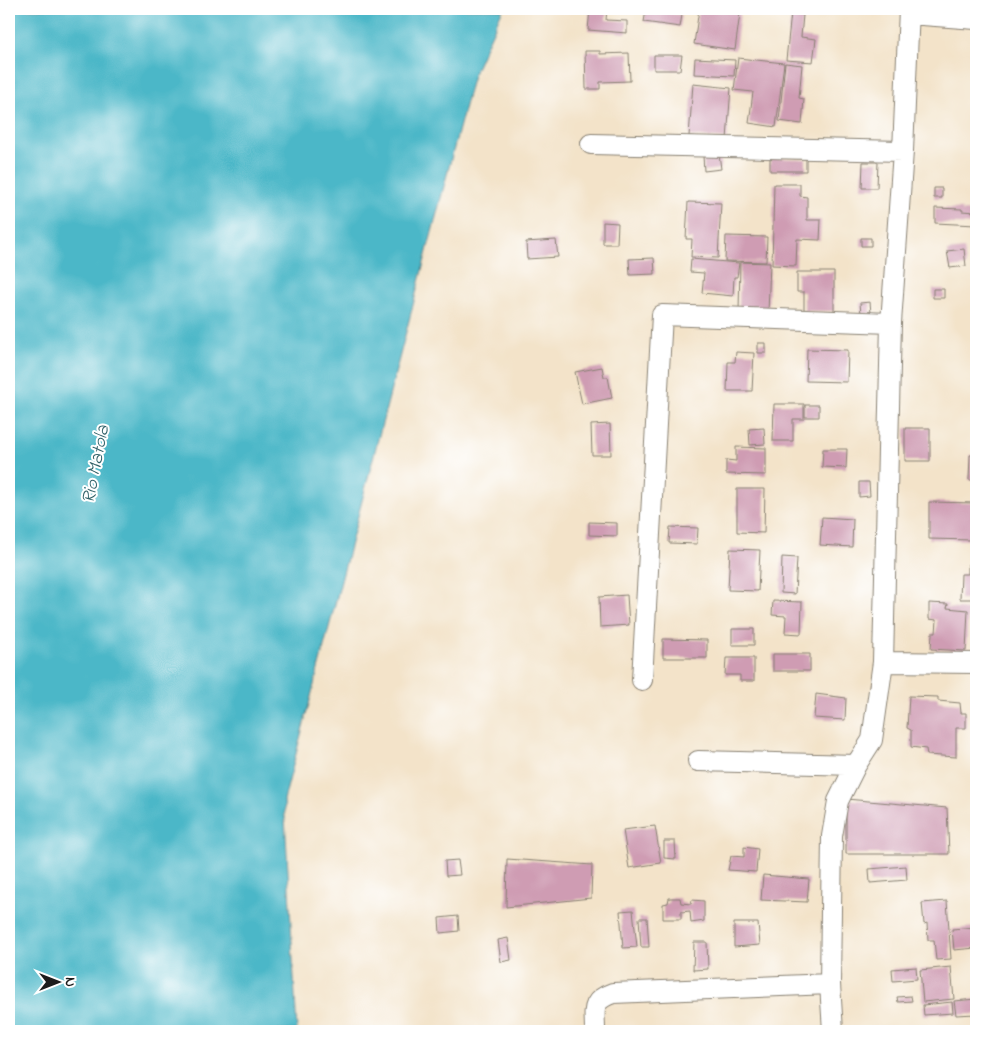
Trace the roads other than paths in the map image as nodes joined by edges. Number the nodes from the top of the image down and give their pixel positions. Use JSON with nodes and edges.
{"nodes":[{"id":1,"x":909,"y":11,"type":"edge"},
{"id":2,"x":976,"y":19,"type":"edge"},
{"id":3,"x":591,"y":144,"type":"dead end"},
{"id":4,"x":903,"y":151,"type":"junction"},
{"id":5,"x":891,"y":323,"type":"junction"},
{"id":6,"x":883,"y":662,"type":"junction"},
{"id":7,"x":976,"y":664,"type":"edge"},
{"id":8,"x":642,"y":680,"type":"dead end"},
{"id":9,"x":698,"y":761,"type":"dead end"},
{"id":10,"x":856,"y":765,"type":"junction"},
{"id":11,"x":830,"y":984,"type":"junction"},
{"id":12,"x":595,"y":1031,"type":"edge"},
{"id":13,"x":833,"y":1031,"type":"edge"}],
"edges":[{"from":1,"to":2,"type":"street"},
{"from":1,"to":4,"type":"street"},
{"from":3,"to":4,"type":"street"},
{"from":4,"to":5,"type":"street"},
{"from":5,"to":6,"type":"street"},
{"from":5,"to":8,"type":"street"},
{"from":6,"to":7,"type":"street"},
{"from":6,"to":10,"type":"street"},
{"from":9,"to":10,"type":"street"},
{"from":10,"to":11,"type":"street"},
{"from":11,"to":12,"type":"street"},
{"from":11,"to":13,"type":"street"}]}
